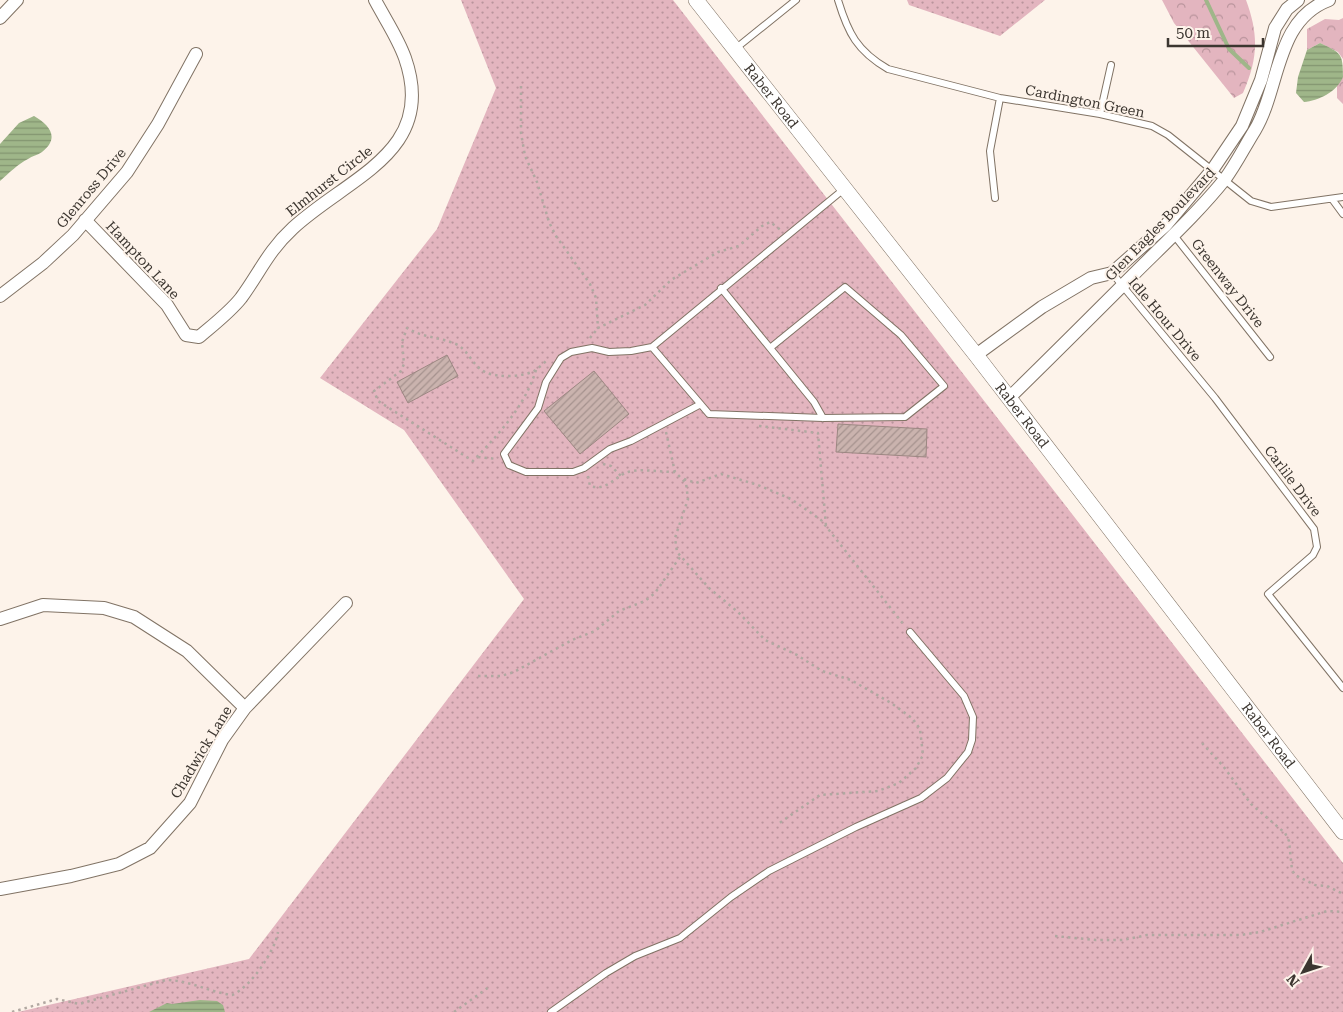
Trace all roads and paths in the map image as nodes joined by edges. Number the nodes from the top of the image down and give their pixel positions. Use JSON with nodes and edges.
{"nodes":[{"id":1,"x":17,"y":0,"type":"edge"},
{"id":2,"x":375,"y":0,"type":"edge"},
{"id":3,"x":696,"y":0,"type":"edge"},
{"id":4,"x":796,"y":0,"type":"edge"},
{"id":5,"x":838,"y":0,"type":"edge"},
{"id":6,"x":1298,"y":0,"type":"edge"},
{"id":7,"x":1329,"y":0,"type":"edge"},
{"id":8,"x":0,"y":18,"type":"edge"},
{"id":9,"x":734,"y":50,"type":"junction"},
{"id":10,"x":196,"y":54,"type":"dead end"},
{"id":11,"x":1111,"y":66,"type":"dead end"},
{"id":12,"x":521,"y":86,"type":"dead end"},
{"id":13,"x":1000,"y":98,"type":"junction"},
{"id":14,"x":1100,"y":114,"type":"junction"},
{"id":15,"x":1213,"y":169,"type":"junction"},
{"id":16,"x":1225,"y":178,"type":"junction"},
{"id":17,"x":845,"y":188,"type":"junction"},
{"id":18,"x":1343,"y":197,"type":"edge"},
{"id":19,"x":995,"y":198,"type":"dead end"},
{"id":20,"x":1332,"y":199,"type":"junction"},
{"id":21,"x":1343,"y":214,"type":"edge"},
{"id":22,"x":85,"y":220,"type":"junction"},
{"id":23,"x":1166,"y":224,"type":"junction"},
{"id":24,"x":1174,"y":235,"type":"junction"},
{"id":25,"x":786,"y":237,"type":"junction"},
{"id":26,"x":1112,"y":273,"type":"junction"},
{"id":27,"x":1122,"y":286,"type":"junction"},
{"id":28,"x":721,"y":288,"type":"junction"},
{"id":29,"x":0,"y":296,"type":"edge"},
{"id":30,"x":598,"y":328,"type":"junction"},
{"id":31,"x":199,"y":337,"type":"joint"},
{"id":32,"x":587,"y":341,"type":"dead end"},
{"id":33,"x":652,"y":347,"type":"junction"},
{"id":34,"x":770,"y":348,"type":"junction"},
{"id":35,"x":554,"y":354,"type":"dead end"},
{"id":36,"x":976,"y":355,"type":"junction"},
{"id":37,"x":1270,"y":357,"type":"dead end"},
{"id":38,"x":536,"y":370,"type":"junction"},
{"id":39,"x":1200,"y":380,"type":"joint"},
{"id":40,"x":1009,"y":398,"type":"junction"},
{"id":41,"x":699,"y":405,"type":"junction"},
{"id":42,"x":823,"y":418,"type":"junction"},
{"id":43,"x":664,"y":423,"type":"junction"},
{"id":44,"x":756,"y":425,"type":"dead end"},
{"id":45,"x":476,"y":457,"type":"junction"},
{"id":46,"x":506,"y":460,"type":"junction"},
{"id":47,"x":602,"y":464,"type":"dead end"},
{"id":48,"x":675,"y":472,"type":"junction"},
{"id":49,"x":588,"y":473,"type":"dead end"},
{"id":50,"x":621,"y":476,"type":"junction"},
{"id":51,"x":826,"y":527,"type":"junction"},
{"id":52,"x":680,"y":557,"type":"junction"},
{"id":53,"x":346,"y":603,"type":"dead end"},
{"id":54,"x":0,"y":619,"type":"edge"},
{"id":55,"x":910,"y":632,"type":"joint"},
{"id":56,"x":478,"y":676,"type":"dead end"},
{"id":57,"x":1343,"y":688,"type":"edge"},
{"id":58,"x":245,"y":708,"type":"junction"},
{"id":59,"x":1202,"y":743,"type":"dead end"},
{"id":60,"x":778,"y":824,"type":"dead end"},
{"id":61,"x":1343,"y":832,"type":"edge"},
{"id":62,"x":0,"y":889,"type":"edge"},
{"id":63,"x":1343,"y":894,"type":"edge"},
{"id":64,"x":1343,"y":912,"type":"edge"},
{"id":65,"x":278,"y":932,"type":"dead end"},
{"id":66,"x":1055,"y":936,"type":"dead end"},
{"id":67,"x":488,"y":987,"type":"dead end"},
{"id":68,"x":12,"y":1012,"type":"edge"},
{"id":69,"x":454,"y":1012,"type":"edge"},
{"id":70,"x":551,"y":1012,"type":"edge"}],
"edges":[{"from":1,"to":8,"type":"street"},
{"from":2,"to":31,"type":"street","name":"Elmhurst Circle"},
{"from":3,"to":9,"type":"street","name":"Raber Road"},
{"from":4,"to":9,"type":"lane"},
{"from":5,"to":13,"type":"lane","name":"Cardington Green"},
{"from":6,"to":15,"type":"street","name":"Glen Eagles Boulevard"},
{"from":7,"to":16,"type":"street","name":"Glen Eagles Boulevard"},
{"from":9,"to":17,"type":"street","name":"Raber Road"},
{"from":10,"to":22,"type":"street","name":"Glenross Drive"},
{"from":11,"to":14,"type":"lane"},
{"from":12,"to":30,"type":"path"},
{"from":13,"to":14,"type":"lane","name":"Cardington Green"},
{"from":13,"to":19,"type":"lane"},
{"from":14,"to":15,"type":"lane","name":"Cardington Green"},
{"from":15,"to":16,"type":"lane","name":"Cardington Green"},
{"from":15,"to":23,"type":"street","name":"Glen Eagles Boulevard"},
{"from":16,"to":20,"type":"lane","name":"Cardington Green"},
{"from":16,"to":24,"type":"street","name":"Glen Eagles Boulevard"},
{"from":17,"to":25,"type":"lane"},
{"from":17,"to":36,"type":"street","name":"Raber Road"},
{"from":18,"to":20,"type":"lane","name":"Cardington Green"},
{"from":20,"to":21,"type":"lane"},
{"from":22,"to":29,"type":"street","name":"Glenross Drive"},
{"from":22,"to":31,"type":"street","name":"Hampton Lane"},
{"from":23,"to":24,"type":"lane","name":"Greenway Drive"},
{"from":23,"to":26,"type":"street","name":"Glen Eagles Boulevard"},
{"from":24,"to":27,"type":"street","name":"Glen Eagles Boulevard"},
{"from":24,"to":37,"type":"lane","name":"Greenway Drive"},
{"from":25,"to":28,"type":"lane"},
{"from":25,"to":30,"type":"path"},
{"from":26,"to":27,"type":"lane","name":"Idle Hour Drive"},
{"from":26,"to":36,"type":"street","name":"Glen Eagles Boulevard"},
{"from":27,"to":39,"type":"lane","name":"Idle Hour Drive"},
{"from":27,"to":40,"type":"street","name":"Glen Eagles Boulevard"},
{"from":28,"to":33,"type":"lane"},
{"from":28,"to":34,"type":"lane"},
{"from":30,"to":32,"type":"path"},
{"from":33,"to":41,"type":"lane"},
{"from":33,"to":46,"type":"lane"},
{"from":34,"to":42,"type":"lane"},
{"from":34,"to":42,"type":"lane"},
{"from":35,"to":38,"type":"path"},
{"from":36,"to":40,"type":"street","name":"Raber Road"},
{"from":38,"to":45,"type":"path"},
{"from":38,"to":45,"type":"path"},
{"from":39,"to":57,"type":"lane","name":"Carlile Drive"},
{"from":40,"to":61,"type":"street","name":"Raber Road"},
{"from":41,"to":42,"type":"lane"},
{"from":41,"to":43,"type":"lane"},
{"from":43,"to":46,"type":"lane"},
{"from":43,"to":48,"type":"path"},
{"from":44,"to":51,"type":"path"},
{"from":45,"to":46,"type":"path"},
{"from":47,"to":50,"type":"path"},
{"from":48,"to":50,"type":"path"},
{"from":48,"to":51,"type":"path"},
{"from":48,"to":52,"type":"path"},
{"from":49,"to":50,"type":"path"},
{"from":51,"to":55,"type":"path"},
{"from":52,"to":56,"type":"path"},
{"from":52,"to":60,"type":"path"},
{"from":53,"to":58,"type":"street","name":"Chadwick Lane"},
{"from":54,"to":58,"type":"street"},
{"from":55,"to":70,"type":"lane"},
{"from":58,"to":62,"type":"street","name":"Chadwick Lane"},
{"from":59,"to":63,"type":"path"},
{"from":64,"to":66,"type":"path"},
{"from":65,"to":68,"type":"path"},
{"from":67,"to":69,"type":"path"}]}
